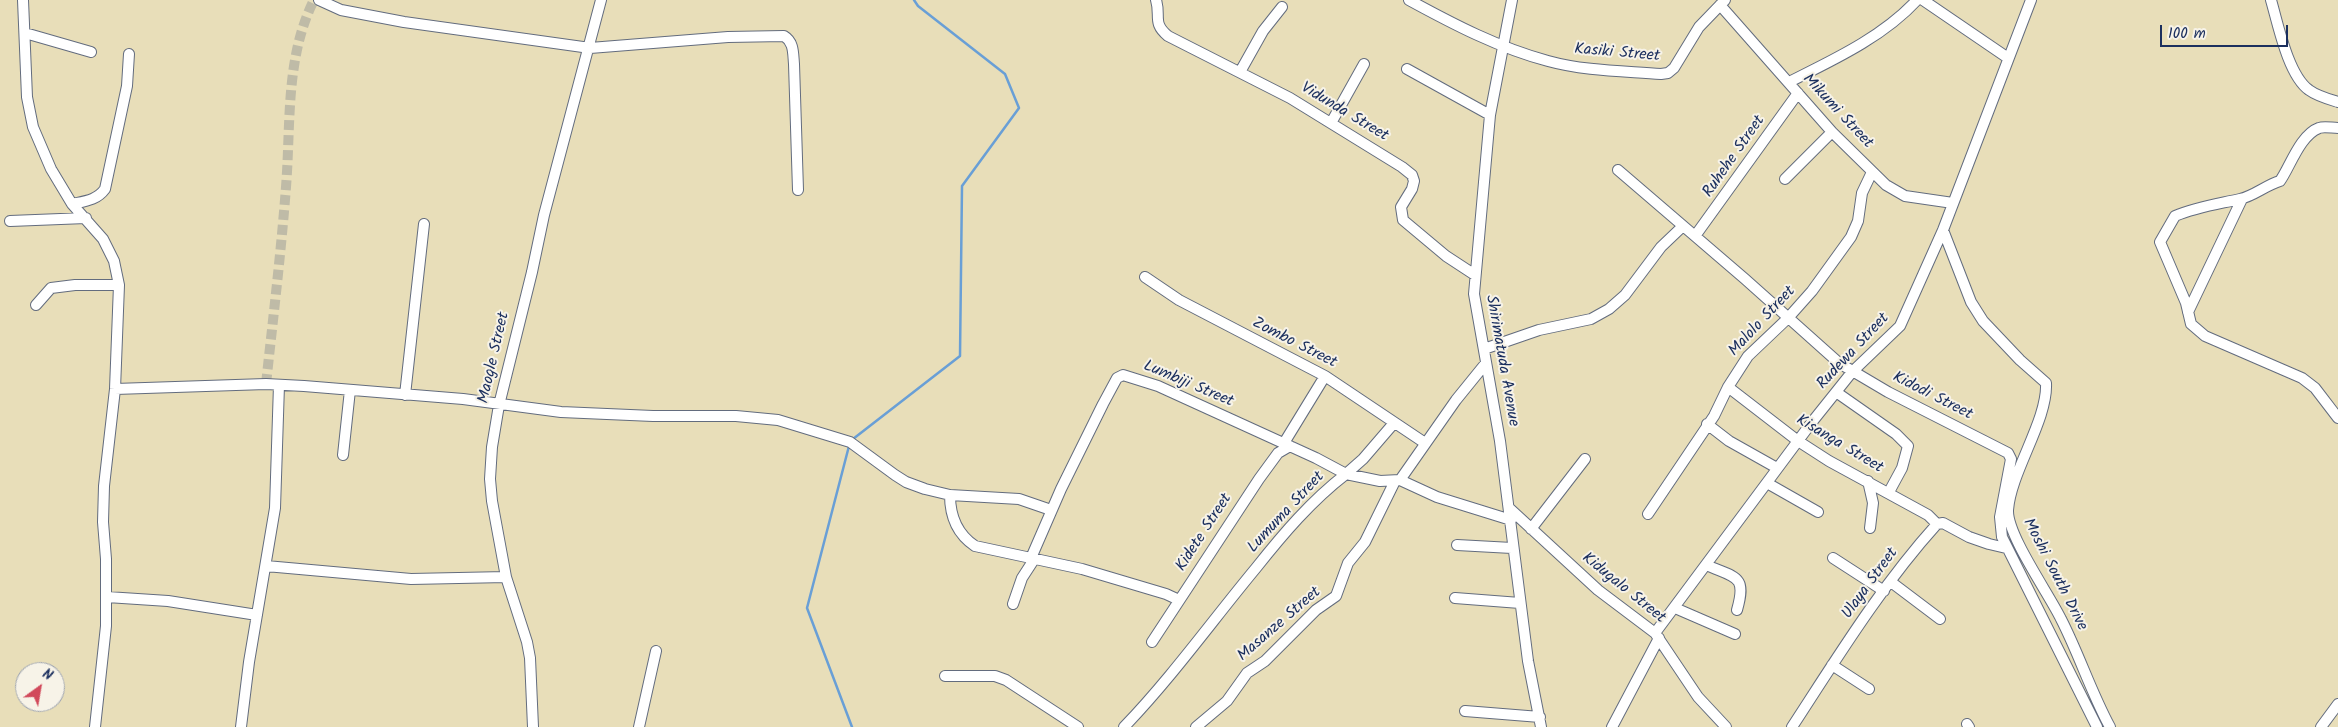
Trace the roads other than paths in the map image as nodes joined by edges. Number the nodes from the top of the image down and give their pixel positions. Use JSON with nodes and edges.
{"nodes":[{"id":1,"x":23,"y":0,"type":"edge"},
{"id":2,"x":319,"y":0,"type":"edge"},
{"id":3,"x":601,"y":0,"type":"edge"},
{"id":4,"x":1156,"y":0,"type":"edge"},
{"id":5,"x":1409,"y":0,"type":"edge"},
{"id":6,"x":1512,"y":0,"type":"edge"},
{"id":7,"x":1917,"y":0,"type":"edge"},
{"id":8,"x":1923,"y":0,"type":"edge"},
{"id":9,"x":2031,"y":0,"type":"edge"},
{"id":10,"x":2271,"y":0,"type":"edge"},
{"id":11,"x":1723,"y":2,"type":"edge"},
{"id":12,"x":1282,"y":7,"type":"dead end"},
{"id":13,"x":25,"y":33,"type":"junction"},
{"id":14,"x":1502,"y":45,"type":"junction"},
{"id":15,"x":590,"y":48,"type":"junction"},
{"id":16,"x":92,"y":52,"type":"dead end"},
{"id":17,"x":129,"y":54,"type":"dead end"},
{"id":18,"x":2008,"y":58,"type":"junction"},
{"id":19,"x":1364,"y":64,"type":"dead end"},
{"id":20,"x":1407,"y":69,"type":"dead end"},
{"id":21,"x":1240,"y":72,"type":"junction"},
{"id":22,"x":1789,"y":82,"type":"junction"},
{"id":23,"x":1798,"y":94,"type":"junction"},
{"id":24,"x":2338,"y":102,"type":"edge"},
{"id":25,"x":1490,"y":115,"type":"junction"},
{"id":26,"x":1331,"y":123,"type":"junction"},
{"id":27,"x":2338,"y":128,"type":"edge"},
{"id":28,"x":1832,"y":132,"type":"junction"},
{"id":29,"x":1618,"y":170,"type":"dead end"},
{"id":30,"x":1872,"y":172,"type":"junction"},
{"id":31,"x":1785,"y":179,"type":"dead end"},
{"id":32,"x":798,"y":190,"type":"dead end"},
{"id":33,"x":2242,"y":199,"type":"junction"},
{"id":34,"x":1953,"y":203,"type":"junction"},
{"id":35,"x":72,"y":204,"type":"junction"},
{"id":36,"x":86,"y":218,"type":"junction"},
{"id":37,"x":10,"y":221,"type":"dead end"},
{"id":38,"x":424,"y":224,"type":"dead end"},
{"id":39,"x":1683,"y":226,"type":"junction"},
{"id":40,"x":1943,"y":230,"type":"junction"},
{"id":41,"x":1695,"y":236,"type":"junction"},
{"id":42,"x":1475,"y":276,"type":"junction"},
{"id":43,"x":1146,"y":277,"type":"dead end"},
{"id":44,"x":119,"y":285,"type":"junction"},
{"id":45,"x":36,"y":305,"type":"dead end"},
{"id":46,"x":2188,"y":312,"type":"junction"},
{"id":47,"x":1788,"y":318,"type":"junction"},
{"id":48,"x":1484,"y":349,"type":"junction"},
{"id":49,"x":1486,"y":363,"type":"junction"},
{"id":50,"x":1852,"y":372,"type":"junction"},
{"id":51,"x":1325,"y":376,"type":"junction"},
{"id":52,"x":279,"y":385,"type":"junction"},
{"id":53,"x":1728,"y":387,"type":"junction"},
{"id":54,"x":115,"y":389,"type":"junction"},
{"id":55,"x":350,"y":390,"type":"junction"},
{"id":56,"x":1836,"y":392,"type":"junction"},
{"id":57,"x":405,"y":394,"type":"junction"},
{"id":58,"x":498,"y":405,"type":"junction"},
{"id":59,"x":2338,"y":418,"type":"edge"},
{"id":60,"x":1394,"y":422,"type":"junction"},
{"id":61,"x":1708,"y":424,"type":"junction"},
{"id":62,"x":1798,"y":441,"type":"junction"},
{"id":63,"x":1425,"y":443,"type":"junction"},
{"id":64,"x":1287,"y":445,"type":"junction"},
{"id":65,"x":343,"y":455,"type":"dead end"},
{"id":66,"x":1585,"y":459,"type":"dead end"},
{"id":67,"x":1777,"y":468,"type":"junction"},
{"id":68,"x":1346,"y":474,"type":"junction"},
{"id":69,"x":1398,"y":480,"type":"junction"},
{"id":70,"x":1868,"y":481,"type":"junction"},
{"id":71,"x":1767,"y":483,"type":"junction"},
{"id":72,"x":1889,"y":492,"type":"junction"},
{"id":73,"x":950,"y":495,"type":"junction"},
{"id":74,"x":1509,"y":508,"type":"junction"},
{"id":75,"x":1051,"y":510,"type":"junction"},
{"id":76,"x":1818,"y":512,"type":"dead end"},
{"id":77,"x":1648,"y":514,"type":"dead end"},
{"id":78,"x":1511,"y":520,"type":"junction"},
{"id":79,"x":1937,"y":524,"type":"junction"},
{"id":80,"x":1870,"y":528,"type":"dead end"},
{"id":81,"x":1531,"y":529,"type":"junction"},
{"id":82,"x":1457,"y":545,"type":"dead end"},
{"id":83,"x":1512,"y":548,"type":"junction"},
{"id":84,"x":2006,"y":548,"type":"junction"},
{"id":85,"x":1033,"y":558,"type":"junction"},
{"id":86,"x":1834,"y":558,"type":"dead end"},
{"id":87,"x":1706,"y":565,"type":"junction"},
{"id":88,"x":266,"y":566,"type":"junction"},
{"id":89,"x":506,"y":577,"type":"junction"},
{"id":90,"x":1891,"y":582,"type":"junction"},
{"id":91,"x":1884,"y":591,"type":"junction"},
{"id":92,"x":107,"y":598,"type":"junction"},
{"id":93,"x":1455,"y":598,"type":"dead end"},
{"id":94,"x":1179,"y":600,"type":"junction"},
{"id":95,"x":1520,"y":603,"type":"junction"},
{"id":96,"x":1014,"y":604,"type":"dead end"},
{"id":97,"x":1675,"y":608,"type":"junction"},
{"id":98,"x":1737,"y":610,"type":"dead end"},
{"id":99,"x":257,"y":615,"type":"junction"},
{"id":100,"x":1940,"y":618,"type":"dead end"},
{"id":101,"x":1735,"y":634,"type":"dead end"},
{"id":102,"x":1657,"y":635,"type":"junction"},
{"id":103,"x":1152,"y":642,"type":"dead end"},
{"id":104,"x":656,"y":651,"type":"dead end"},
{"id":105,"x":1832,"y":665,"type":"junction"},
{"id":106,"x":945,"y":676,"type":"dead end"},
{"id":107,"x":1869,"y":689,"type":"dead end"},
{"id":108,"x":2338,"y":704,"type":"edge"},
{"id":109,"x":1465,"y":711,"type":"dead end"},
{"id":110,"x":1540,"y":722,"type":"edge"},
{"id":111,"x":95,"y":727,"type":"edge"},
{"id":112,"x":241,"y":727,"type":"edge"},
{"id":113,"x":533,"y":727,"type":"edge"},
{"id":114,"x":639,"y":727,"type":"edge"},
{"id":115,"x":1078,"y":727,"type":"edge"},
{"id":116,"x":1124,"y":727,"type":"edge"},
{"id":117,"x":1196,"y":727,"type":"edge"},
{"id":118,"x":1612,"y":727,"type":"edge"},
{"id":119,"x":1726,"y":727,"type":"edge"},
{"id":120,"x":1792,"y":727,"type":"edge"},
{"id":121,"x":2097,"y":727,"type":"edge"},
{"id":122,"x":2110,"y":727,"type":"edge"},
{"id":123,"x":2321,"y":727,"type":"edge"}],
"edges":[{"from":1,"to":13,"type":"street"},
{"from":2,"to":15,"type":"street"},
{"from":3,"to":15,"type":"street","name":"Maogle Street"},
{"from":4,"to":21,"type":"street","name":"Vidunda Street"},
{"from":5,"to":14,"type":"street"},
{"from":6,"to":14,"type":"street","name":"Shirimatuda Avenue"},
{"from":7,"to":22,"type":"street"},
{"from":8,"to":18,"type":"street"},
{"from":9,"to":18,"type":"street","name":"Rudewa Street"},
{"from":10,"to":24,"type":"street"},
{"from":11,"to":14,"type":"street","name":"Kasiki Street"},
{"from":11,"to":22,"type":"street","name":"Mikumi Street"},
{"from":12,"to":21,"type":"street"},
{"from":13,"to":16,"type":"street"},
{"from":13,"to":35,"type":"street"},
{"from":14,"to":25,"type":"street","name":"Shirimatuda Avenue"},
{"from":15,"to":32,"type":"street"},
{"from":15,"to":58,"type":"street","name":"Maogle Street"},
{"from":17,"to":35,"type":"street"},
{"from":18,"to":34,"type":"street","name":"Rudewa Street"},
{"from":19,"to":26,"type":"street"},
{"from":20,"to":25,"type":"street"},
{"from":21,"to":26,"type":"street","name":"Vidunda Street"},
{"from":22,"to":23,"type":"street","name":"Mikumi Street"},
{"from":23,"to":28,"type":"street","name":"Mikumi Street"},
{"from":23,"to":41,"type":"street","name":"Ruhehe Street"},
{"from":25,"to":42,"type":"street","name":"Shirimatuda Avenue"},
{"from":26,"to":42,"type":"street","name":"Vidunda Street"},
{"from":27,"to":33,"type":"street"},
{"from":28,"to":30,"type":"street","name":"Mikumi Street"},
{"from":28,"to":31,"type":"street"},
{"from":29,"to":39,"type":"street","name":"Kidodi Street"},
{"from":30,"to":34,"type":"street","name":"Mikumi Street"},
{"from":30,"to":47,"type":"street","name":"Malolo Street"},
{"from":33,"to":46,"type":"street"},
{"from":33,"to":46,"type":"street"},
{"from":34,"to":40,"type":"street","name":"Rudewa Street"},
{"from":35,"to":36,"type":"street"},
{"from":36,"to":37,"type":"street"},
{"from":36,"to":44,"type":"street"},
{"from":38,"to":57,"type":"street"},
{"from":39,"to":41,"type":"street","name":"Kidodi Street"},
{"from":39,"to":48,"type":"street"},
{"from":40,"to":50,"type":"street","name":"Rudewa Street"},
{"from":40,"to":122,"type":"street","name":"Moshi South Drive"},
{"from":41,"to":47,"type":"street","name":"Kidodi Street"},
{"from":42,"to":48,"type":"street","name":"Shirimatuda Avenue"},
{"from":43,"to":51,"type":"street","name":"Zombo Street"},
{"from":44,"to":45,"type":"street"},
{"from":44,"to":54,"type":"street"},
{"from":46,"to":59,"type":"street"},
{"from":47,"to":50,"type":"street","name":"Kidodi Street"},
{"from":47,"to":53,"type":"street","name":"Malolo Street"},
{"from":48,"to":49,"type":"street","name":"Shirimatuda Avenue"},
{"from":49,"to":63,"type":"street"},
{"from":49,"to":74,"type":"street","name":"Shirimatuda Avenue"},
{"from":50,"to":56,"type":"street","name":"Rudewa Street"},
{"from":50,"to":84,"type":"street","name":"Kidodi Street"},
{"from":51,"to":60,"type":"street","name":"Zombo Street"},
{"from":51,"to":64,"type":"street","name":"Kidete Street"},
{"from":52,"to":54,"type":"street"},
{"from":52,"to":55,"type":"street"},
{"from":52,"to":88,"type":"street"},
{"from":53,"to":61,"type":"street","name":"Malolo Street"},
{"from":53,"to":62,"type":"street","name":"Kisanga Street"},
{"from":54,"to":92,"type":"street"},
{"from":55,"to":57,"type":"street"},
{"from":55,"to":65,"type":"street"},
{"from":56,"to":62,"type":"street","name":"Rudewa Street"},
{"from":56,"to":72,"type":"street"},
{"from":57,"to":58,"type":"street"},
{"from":58,"to":73,"type":"street"},
{"from":58,"to":89,"type":"street","name":"Maogle Street"},
{"from":60,"to":63,"type":"street","name":"Zombo Street"},
{"from":60,"to":68,"type":"street"},
{"from":61,"to":67,"type":"street"},
{"from":61,"to":77,"type":"street","name":"Malolo Street"},
{"from":62,"to":67,"type":"street","name":"Rudewa Street"},
{"from":62,"to":70,"type":"street","name":"Kisanga Street"},
{"from":63,"to":69,"type":"street"},
{"from":64,"to":68,"type":"street","name":"Lumbiji Street"},
{"from":64,"to":75,"type":"street","name":"Lumbiji Street"},
{"from":64,"to":94,"type":"street","name":"Kidete Street"},
{"from":66,"to":81,"type":"street"},
{"from":67,"to":71,"type":"street","name":"Rudewa Street"},
{"from":68,"to":69,"type":"street","name":"Lumuma Street"},
{"from":68,"to":116,"type":"street","name":"Lumuma Street"},
{"from":69,"to":78,"type":"street"},
{"from":69,"to":117,"type":"street","name":"Masanze Street"},
{"from":70,"to":72,"type":"street","name":"Kisanga Street"},
{"from":70,"to":80,"type":"street"},
{"from":71,"to":76,"type":"street"},
{"from":71,"to":87,"type":"street","name":"Rudewa Street"},
{"from":72,"to":79,"type":"street","name":"Kisanga Street"},
{"from":73,"to":75,"type":"street"},
{"from":73,"to":85,"type":"street"},
{"from":74,"to":78,"type":"street","name":"Shirimatuda Avenue"},
{"from":74,"to":81,"type":"street","name":"Kidugalo Street"},
{"from":75,"to":85,"type":"street","name":"Lumbiji Street"},
{"from":78,"to":83,"type":"street","name":"Shirimatuda Avenue"},
{"from":79,"to":84,"type":"street"},
{"from":79,"to":90,"type":"street","name":"Ulaya Street"},
{"from":81,"to":102,"type":"street","name":"Kidugalo Street"},
{"from":82,"to":83,"type":"street"},
{"from":83,"to":95,"type":"street","name":"Shirimatuda Avenue"},
{"from":84,"to":121,"type":"street","name":"Kidodi Street"},
{"from":85,"to":94,"type":"street"},
{"from":85,"to":96,"type":"street","name":"Lumbiji Street"},
{"from":86,"to":91,"type":"street"},
{"from":87,"to":97,"type":"street","name":"Rudewa Street"},
{"from":87,"to":98,"type":"street"},
{"from":88,"to":89,"type":"street"},
{"from":88,"to":99,"type":"street"},
{"from":89,"to":113,"type":"street","name":"Maogle Street"},
{"from":90,"to":91,"type":"street","name":"Ulaya Street"},
{"from":90,"to":100,"type":"street"},
{"from":91,"to":105,"type":"street","name":"Ulaya Street"},
{"from":92,"to":99,"type":"street"},
{"from":92,"to":111,"type":"street"},
{"from":93,"to":95,"type":"street"},
{"from":94,"to":103,"type":"street","name":"Kidete Street"},
{"from":95,"to":110,"type":"street","name":"Shirimatuda Avenue"},
{"from":97,"to":101,"type":"street"},
{"from":97,"to":102,"type":"street","name":"Rudewa Street"},
{"from":99,"to":112,"type":"street"},
{"from":102,"to":118,"type":"street","name":"Rudewa Street"},
{"from":102,"to":119,"type":"street","name":"Kidugalo Street"},
{"from":104,"to":114,"type":"street"},
{"from":105,"to":107,"type":"street"},
{"from":105,"to":120,"type":"street","name":"Ulaya Street"},
{"from":106,"to":115,"type":"street"},
{"from":108,"to":123,"type":"street"},
{"from":109,"to":110,"type":"street"}]}
